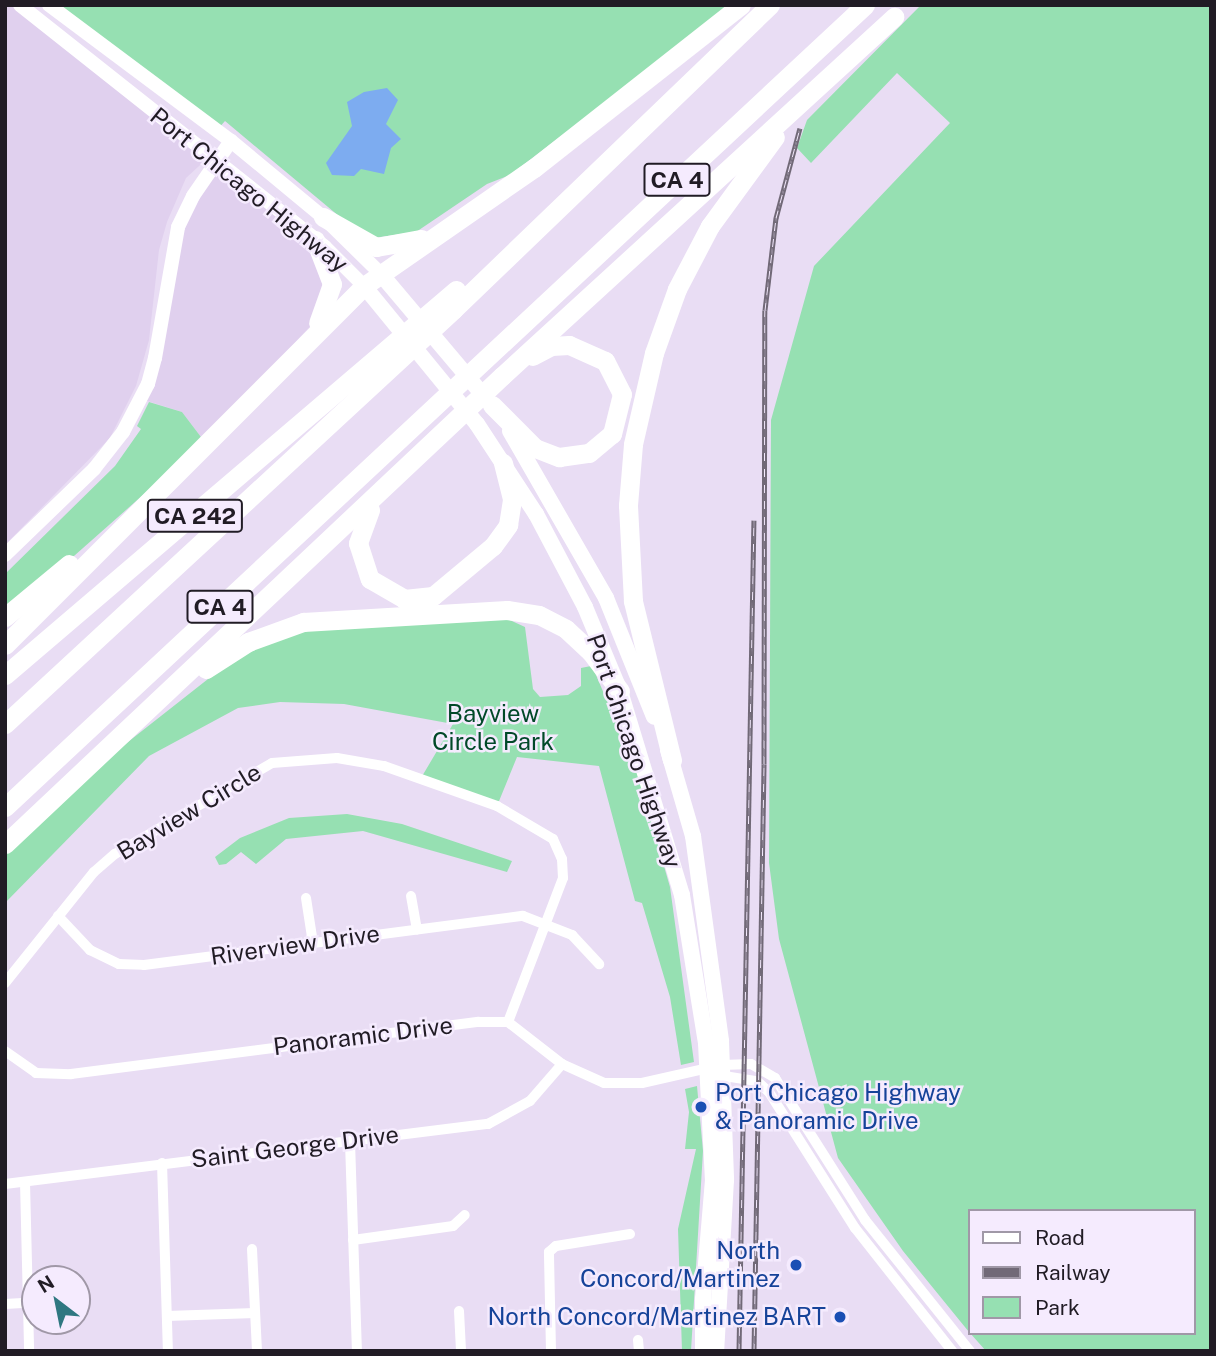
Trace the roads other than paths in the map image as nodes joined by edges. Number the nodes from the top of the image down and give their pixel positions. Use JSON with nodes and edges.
{"nodes":[{"id":1,"x":20,"y":5,"type":"edge"},
{"id":2,"x":50,"y":5,"type":"edge"},
{"id":3,"x":741,"y":5,"type":"edge"},
{"id":4,"x":770,"y":5,"type":"edge"},
{"id":5,"x":865,"y":5,"type":"edge"},
{"id":6,"x":900,"y":11,"type":"edge"},
{"id":7,"x":231,"y":141,"type":"junction"},
{"id":8,"x":217,"y":160,"type":"junction"},
{"id":9,"x":323,"y":217,"type":"junction"},
{"id":10,"x":434,"y":235,"type":"junction"},
{"id":11,"x":315,"y":240,"type":"junction"},
{"id":12,"x":380,"y":273,"type":"junction"},
{"id":13,"x":364,"y":286,"type":"junction"},
{"id":14,"x":296,"y":349,"type":"junction"},
{"id":15,"x":389,"y":361,"type":"junction"},
{"id":16,"x":503,"y":378,"type":"junction"},
{"id":17,"x":487,"y":401,"type":"junction"},
{"id":18,"x":190,"y":456,"type":"junction"},
{"id":19,"x":503,"y":463,"type":"junction"},
{"id":20,"x":398,"y":476,"type":"junction"},
{"id":21,"x":5,"y":555,"type":"edge"},
{"id":22,"x":5,"y":617,"type":"edge"},
{"id":23,"x":5,"y":645,"type":"edge"},
{"id":24,"x":5,"y":676,"type":"edge"},
{"id":25,"x":620,"y":691,"type":"junction"},
{"id":26,"x":5,"y":724,"type":"edge"},
{"id":27,"x":94,"y":760,"type":"junction"},
{"id":28,"x":672,"y":760,"type":"junction"},
{"id":29,"x":5,"y":807,"type":"edge"},
{"id":30,"x":5,"y":844,"type":"edge"},
{"id":31,"x":411,"y":895,"type":"dead end"},
{"id":32,"x":306,"y":898,"type":"dead end"},
{"id":33,"x":58,"y":916,"type":"junction"},
{"id":34,"x":548,"y":925,"type":"junction"},
{"id":35,"x":417,"y":929,"type":"junction"},
{"id":36,"x":313,"y":943,"type":"junction"},
{"id":37,"x":599,"y":964,"type":"dead end"},
{"id":38,"x":5,"y":983,"type":"edge"},
{"id":39,"x":508,"y":1022,"type":"junction"},
{"id":40,"x":5,"y":1051,"type":"edge"},
{"id":41,"x":562,"y":1064,"type":"junction"},
{"id":42,"x":718,"y":1071,"type":"junction"},
{"id":43,"x":349,"y":1142,"type":"junction"},
{"id":44,"x":162,"y":1163,"type":"junction"},
{"id":45,"x":25,"y":1182,"type":"junction"},
{"id":46,"x":5,"y":1184,"type":"edge"},
{"id":47,"x":465,"y":1215,"type":"dead end"},
{"id":48,"x":630,"y":1234,"type":"dead end"},
{"id":49,"x":353,"y":1240,"type":"junction"},
{"id":50,"x":252,"y":1249,"type":"dead end"},
{"id":51,"x":26,"y":1265,"type":"edge"},
{"id":52,"x":459,"y":1311,"type":"dead end"},
{"id":53,"x":255,"y":1313,"type":"junction"},
{"id":54,"x":167,"y":1316,"type":"junction"},
{"id":55,"x":168,"y":1351,"type":"edge"},
{"id":56,"x":257,"y":1351,"type":"edge"},
{"id":57,"x":357,"y":1351,"type":"edge"},
{"id":58,"x":461,"y":1351,"type":"edge"},
{"id":59,"x":551,"y":1351,"type":"edge"},
{"id":60,"x":703,"y":1351,"type":"edge"},
{"id":61,"x":716,"y":1351,"type":"edge"},
{"id":62,"x":952,"y":1351,"type":"edge"},
{"id":63,"x":970,"y":1351,"type":"edge"}],
"edges":[{"from":1,"to":8,"type":"street","name":"Port Chicago Highway"},
{"from":2,"to":7,"type":"street","name":"Port Chicago Highway"},
{"from":3,"to":10,"type":"highway"},
{"from":4,"to":15,"type":"highway","number":"CA 4"},
{"from":5,"to":29,"type":"highway","number":"CA 4"},
{"from":6,"to":16,"type":"highway"},
{"from":6,"to":28,"type":"highway"},
{"from":7,"to":8,"type":"street"},
{"from":7,"to":9,"type":"street","name":"Port Chicago Highway"},
{"from":8,"to":11,"type":"street","name":"Port Chicago Highway"},
{"from":8,"to":21,"type":"street"},
{"from":9,"to":10,"type":"highway"},
{"from":9,"to":12,"type":"street","name":"Port Chicago Highway"},
{"from":10,"to":12,"type":"highway"},
{"from":11,"to":13,"type":"street","name":"Port Chicago Highway"},
{"from":11,"to":14,"type":"highway"},
{"from":12,"to":13,"type":"highway"},
{"from":12,"to":17,"type":"main road","name":"Port Chicago Highway"},
{"from":13,"to":14,"type":"highway"},
{"from":13,"to":19,"type":"main road","name":"Port Chicago Highway"},
{"from":14,"to":18,"type":"highway"},
{"from":15,"to":24,"type":"highway","number":"CA 242"},
{"from":15,"to":26,"type":"highway","number":"CA 4"},
{"from":16,"to":17,"type":"highway"},
{"from":16,"to":17,"type":"highway"},
{"from":17,"to":20,"type":"highway"},
{"from":17,"to":28,"type":"main road","name":"Port Chicago Highway"},
{"from":18,"to":22,"type":"highway"},
{"from":18,"to":23,"type":"highway"},
{"from":19,"to":20,"type":"highway"},
{"from":19,"to":25,"type":"main road","name":"Port Chicago Highway"},
{"from":20,"to":27,"type":"highway"},
{"from":25,"to":27,"type":"highway"},
{"from":25,"to":42,"type":"main road","name":"Port Chicago Highway"},
{"from":27,"to":30,"type":"highway"},
{"from":28,"to":42,"type":"main road","name":"Port Chicago Highway"},
{"from":31,"to":35,"type":"street"},
{"from":32,"to":36,"type":"street"},
{"from":33,"to":34,"type":"street","name":"Bayview Circle"},
{"from":33,"to":36,"type":"street","name":"Riverview Drive"},
{"from":33,"to":38,"type":"street","name":"Bayview Circle"},
{"from":34,"to":35,"type":"street","name":"Riverview Drive"},
{"from":34,"to":37,"type":"street","name":"Riverview Drive"},
{"from":34,"to":39,"type":"street","name":"Bayview Circle"},
{"from":35,"to":36,"type":"street","name":"Riverview Drive"},
{"from":39,"to":40,"type":"street","name":"Panoramic Drive"},
{"from":39,"to":41,"type":"street"},
{"from":41,"to":42,"type":"street"},
{"from":41,"to":43,"type":"street","name":"Saint George Drive"},
{"from":42,"to":60,"type":"main road","name":"Port Chicago Highway"},
{"from":42,"to":61,"type":"main road","name":"Port Chicago Highway"},
{"from":42,"to":62,"type":"street"},
{"from":42,"to":63,"type":"street"},
{"from":43,"to":44,"type":"street","name":"Saint George Drive"},
{"from":43,"to":49,"type":"street"},
{"from":44,"to":45,"type":"street","name":"Saint George Drive"},
{"from":44,"to":54,"type":"street"},
{"from":45,"to":46,"type":"street","name":"Saint George Drive"},
{"from":45,"to":51,"type":"street"},
{"from":47,"to":49,"type":"street"},
{"from":48,"to":59,"type":"street"},
{"from":49,"to":57,"type":"street"},
{"from":50,"to":53,"type":"street"},
{"from":52,"to":58,"type":"street"},
{"from":53,"to":54,"type":"street"},
{"from":53,"to":56,"type":"street"},
{"from":54,"to":55,"type":"street"}]}
